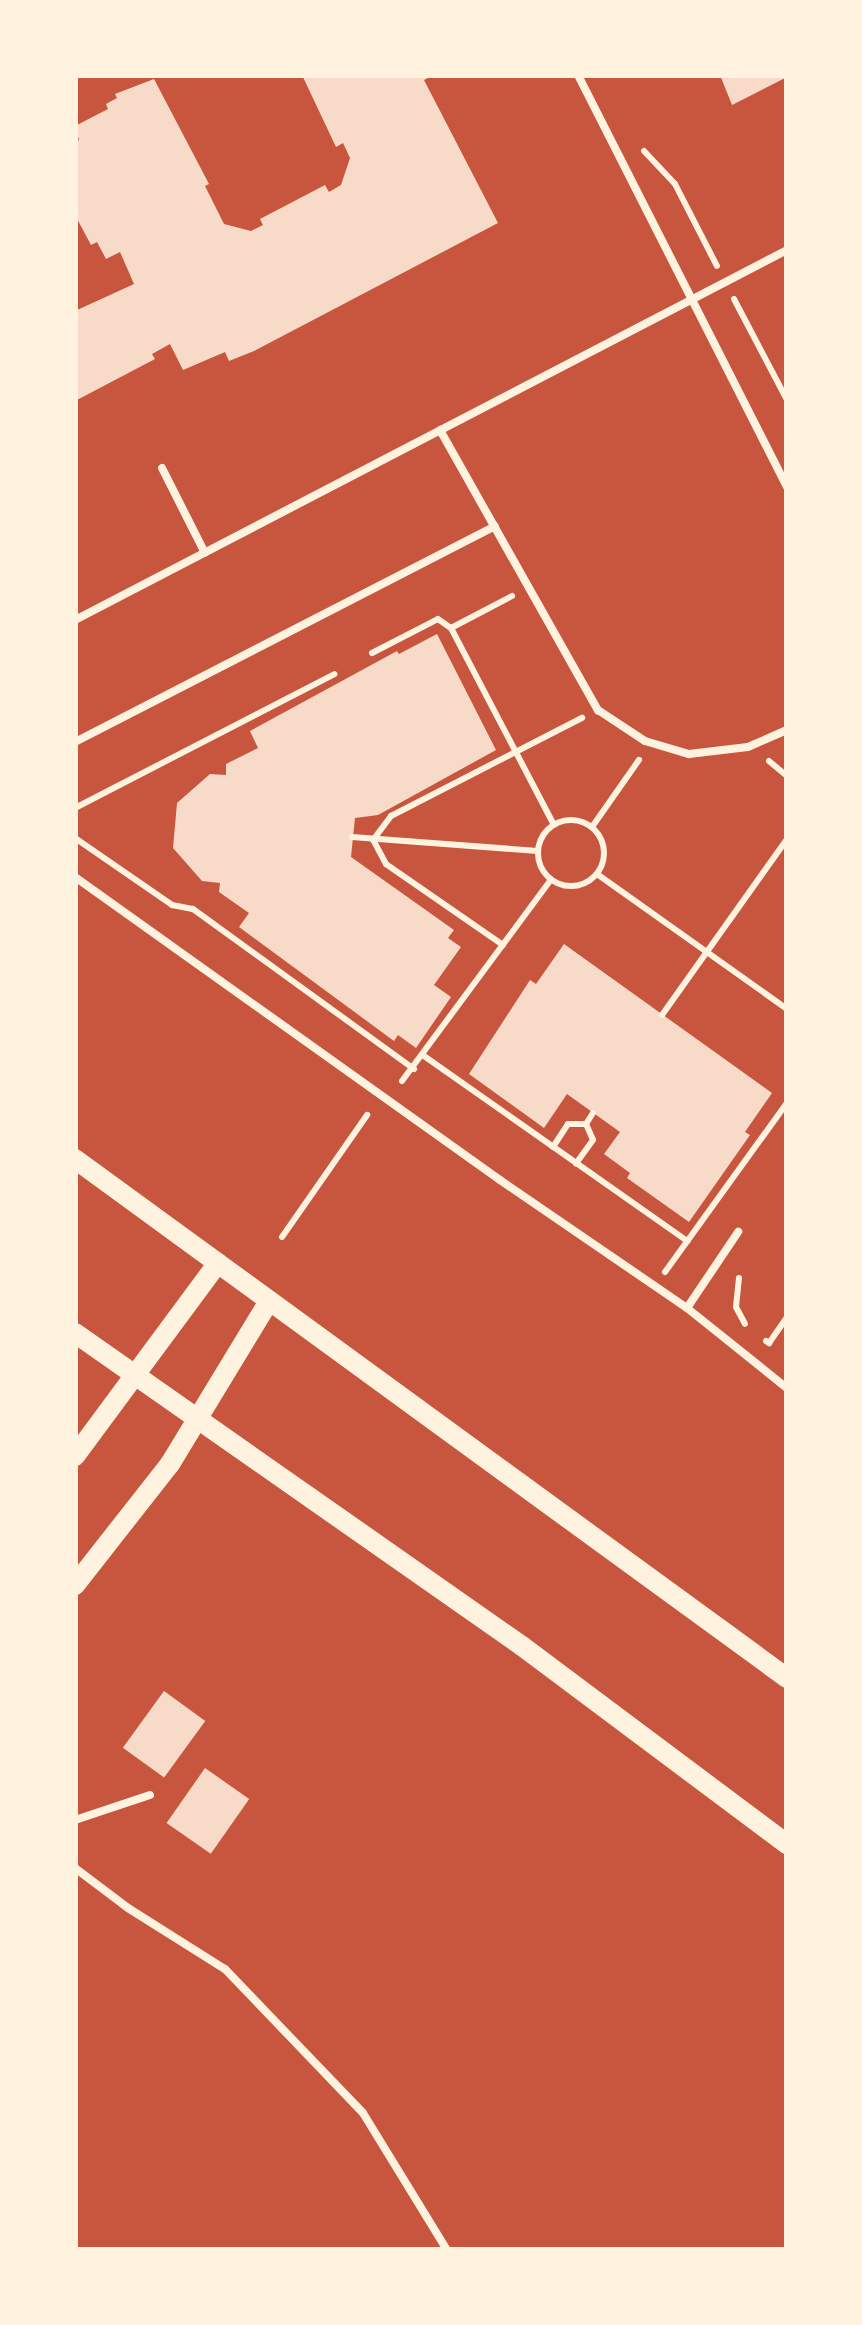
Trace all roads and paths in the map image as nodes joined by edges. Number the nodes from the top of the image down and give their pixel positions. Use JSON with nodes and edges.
{"nodes":[{"id":1,"x":578,"y":75,"type":"edge"},
{"id":2,"x":637,"y":144,"type":"dead end"},
{"id":3,"x":787,"y":250,"type":"edge"},
{"id":4,"x":725,"y":282,"type":"junction"},
{"id":5,"x":690,"y":300,"type":"junction"},
{"id":6,"x":787,"y":400,"type":"edge"},
{"id":7,"x":440,"y":430,"type":"junction"},
{"id":8,"x":162,"y":468,"type":"dead end"},
{"id":9,"x":787,"y":487,"type":"edge"},
{"id":10,"x":495,"y":526,"type":"junction"},
{"id":11,"x":205,"y":552,"type":"junction"},
{"id":12,"x":528,"y":588,"type":"junction"},
{"id":13,"x":75,"y":620,"type":"edge"},
{"id":14,"x":451,"y":628,"type":"junction"},
{"id":15,"x":372,"y":653,"type":"dead end"},
{"id":16,"x":335,"y":674,"type":"dead end"},
{"id":17,"x":598,"y":710,"type":"junction"},
{"id":18,"x":787,"y":730,"type":"edge"},
{"id":19,"x":75,"y":742,"type":"edge"},
{"id":20,"x":652,"y":743,"type":"junction"},
{"id":21,"x":517,"y":752,"type":"junction"},
{"id":22,"x":75,"y":808,"type":"edge"},
{"id":23,"x":554,"y":824,"type":"junction"},
{"id":24,"x":592,"y":826,"type":"junction"},
{"id":25,"x":352,"y":837,"type":"dead end"},
{"id":26,"x":75,"y":838,"type":"edge"},
{"id":27,"x":374,"y":840,"type":"junction"},
{"id":28,"x":787,"y":840,"type":"edge"},
{"id":29,"x":537,"y":852,"type":"junction"},
{"id":30,"x":598,"y":874,"type":"junction"},
{"id":31,"x":75,"y":878,"type":"edge"},
{"id":32,"x":550,"y":881,"type":"junction"},
{"id":33,"x":503,"y":945,"type":"junction"},
{"id":34,"x":708,"y":952,"type":"junction"},
{"id":35,"x":787,"y":1009,"type":"edge"},
{"id":36,"x":662,"y":1014,"type":"dead end"},
{"id":37,"x":424,"y":1056,"type":"junction"},
{"id":38,"x":414,"y":1069,"type":"junction"},
{"id":39,"x":402,"y":1081,"type":"dead end"},
{"id":40,"x":787,"y":1103,"type":"edge"},
{"id":41,"x":593,"y":1113,"type":"dead end"},
{"id":42,"x":366,"y":1115,"type":"dead end"},
{"id":43,"x":586,"y":1124,"type":"junction"},
{"id":44,"x":553,"y":1146,"type":"junction"},
{"id":45,"x":75,"y":1159,"type":"edge"},
{"id":46,"x":576,"y":1163,"type":"junction"},
{"id":47,"x":738,"y":1232,"type":"dead end"},
{"id":48,"x":282,"y":1237,"type":"dead end"},
{"id":49,"x":687,"y":1240,"type":"junction"},
{"id":50,"x":218,"y":1264,"type":"junction"},
{"id":51,"x":739,"y":1278,"type":"dead end"},
{"id":52,"x":655,"y":1286,"type":"junction"},
{"id":53,"x":268,"y":1301,"type":"junction"},
{"id":54,"x":687,"y":1308,"type":"junction"},
{"id":55,"x":787,"y":1317,"type":"edge"},
{"id":56,"x":752,"y":1331,"type":"dead end"},
{"id":57,"x":75,"y":1333,"type":"edge"},
{"id":58,"x":761,"y":1337,"type":"dead end"},
{"id":59,"x":133,"y":1374,"type":"junction"},
{"id":60,"x":787,"y":1388,"type":"edge"},
{"id":61,"x":199,"y":1417,"type":"junction"},
{"id":62,"x":75,"y":1456,"type":"edge"},
{"id":63,"x":75,"y":1584,"type":"edge"},
{"id":64,"x":787,"y":1678,"type":"edge"},
{"id":65,"x":150,"y":1795,"type":"dead end"},
{"id":66,"x":75,"y":1820,"type":"edge"},
{"id":67,"x":787,"y":1844,"type":"edge"},
{"id":68,"x":75,"y":1868,"type":"edge"},
{"id":69,"x":447,"y":2250,"type":"edge"}],
"edges":[{"from":1,"to":5,"type":"lane"},
{"from":2,"to":4,"type":"path"},
{"from":3,"to":4,"type":"lane"},
{"from":4,"to":5,"type":"lane"},
{"from":4,"to":6,"type":"path"},
{"from":5,"to":7,"type":"lane"},
{"from":5,"to":9,"type":"lane"},
{"from":7,"to":10,"type":"lane"},
{"from":7,"to":11,"type":"lane"},
{"from":8,"to":11,"type":"lane"},
{"from":10,"to":12,"type":"lane"},
{"from":10,"to":19,"type":"lane"},
{"from":11,"to":13,"type":"lane"},
{"from":12,"to":14,"type":"path"},
{"from":12,"to":17,"type":"lane"},
{"from":14,"to":15,"type":"path"},
{"from":14,"to":21,"type":"path"},
{"from":16,"to":22,"type":"path"},
{"from":17,"to":20,"type":"lane"},
{"from":17,"to":21,"type":"path"},
{"from":18,"to":20,"type":"lane"},
{"from":20,"to":24,"type":"path"},
{"from":21,"to":23,"type":"path"},
{"from":21,"to":27,"type":"path"},
{"from":23,"to":24,"type":"path"},
{"from":23,"to":29,"type":"path"},
{"from":24,"to":30,"type":"path"},
{"from":25,"to":27,"type":"path"},
{"from":26,"to":38,"type":"path"},
{"from":27,"to":29,"type":"path"},
{"from":27,"to":33,"type":"path"},
{"from":28,"to":34,"type":"path"},
{"from":29,"to":32,"type":"path"},
{"from":30,"to":32,"type":"path"},
{"from":30,"to":34,"type":"path"},
{"from":31,"to":52,"type":"lane"},
{"from":32,"to":33,"type":"path"},
{"from":33,"to":37,"type":"path"},
{"from":34,"to":35,"type":"path"},
{"from":34,"to":36,"type":"path"},
{"from":37,"to":38,"type":"path"},
{"from":37,"to":44,"type":"path"},
{"from":38,"to":39,"type":"path"},
{"from":40,"to":49,"type":"path"},
{"from":41,"to":43,"type":"path"},
{"from":42,"to":48,"type":"path"},
{"from":43,"to":44,"type":"path"},
{"from":43,"to":46,"type":"path"},
{"from":44,"to":46,"type":"path"},
{"from":45,"to":50,"type":"main road"},
{"from":46,"to":49,"type":"path"},
{"from":47,"to":54,"type":"lane"},
{"from":49,"to":52,"type":"path"},
{"from":50,"to":53,"type":"main road"},
{"from":50,"to":59,"type":"main road"},
{"from":51,"to":56,"type":"path"},
{"from":52,"to":54,"type":"lane"},
{"from":53,"to":61,"type":"main road"},
{"from":53,"to":64,"type":"main road"},
{"from":54,"to":60,"type":"lane"},
{"from":55,"to":58,"type":"path"},
{"from":57,"to":59,"type":"main road"},
{"from":59,"to":61,"type":"main road"},
{"from":59,"to":62,"type":"main road"},
{"from":61,"to":63,"type":"main road"},
{"from":61,"to":67,"type":"main road"},
{"from":65,"to":66,"type":"lane"},
{"from":68,"to":69,"type":"lane"}]}
